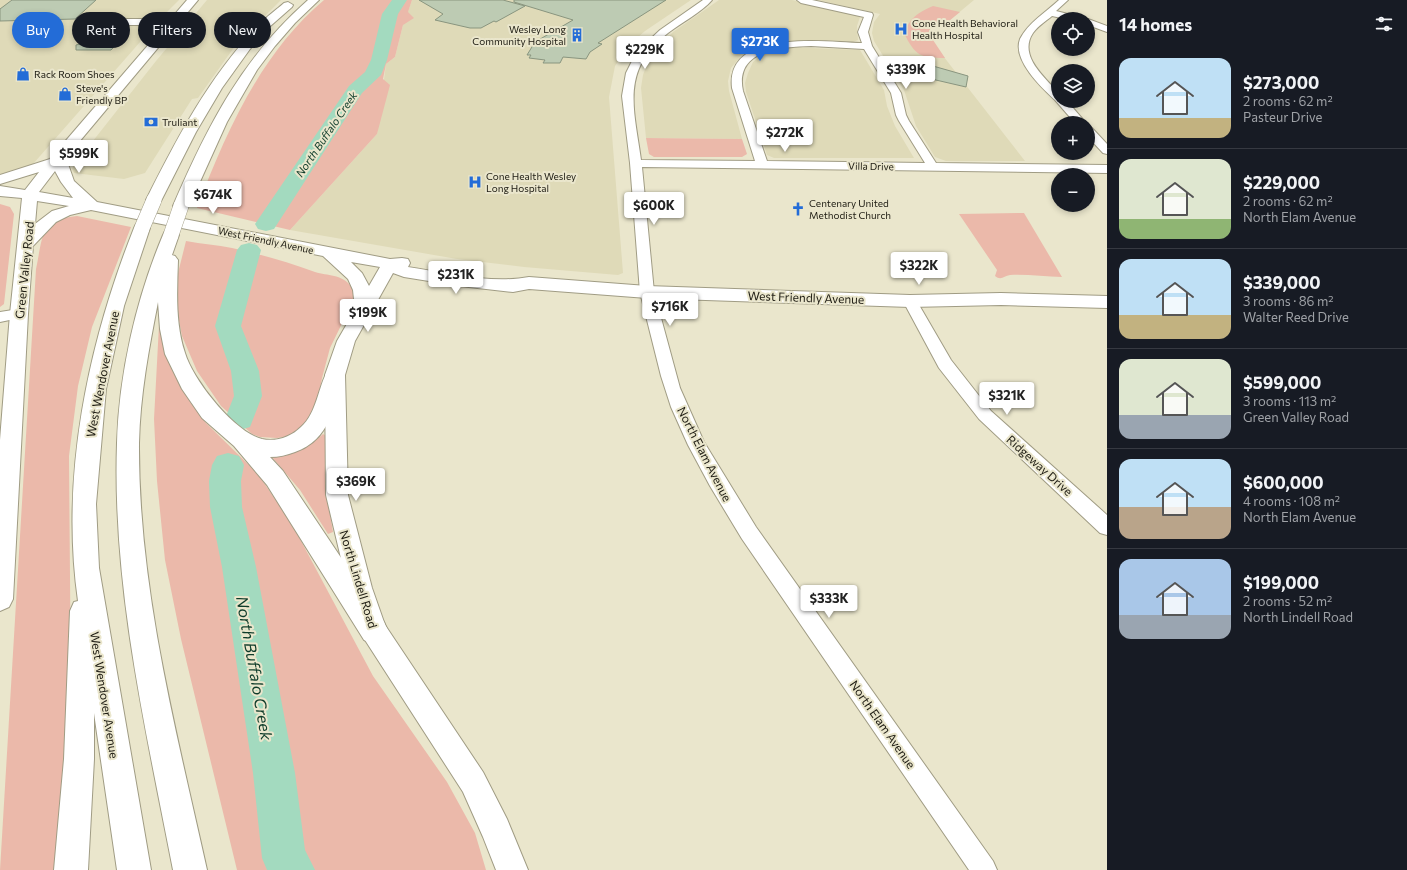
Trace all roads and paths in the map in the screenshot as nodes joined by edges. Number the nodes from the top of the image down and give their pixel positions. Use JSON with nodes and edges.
{"nodes":[{"id":1,"x":193,"y":0,"type":"edge"},
{"id":2,"x":286,"y":0,"type":"edge"},
{"id":3,"x":295,"y":0,"type":"edge"},
{"id":4,"x":314,"y":0,"type":"edge"},
{"id":5,"x":708,"y":0,"type":"edge"},
{"id":6,"x":801,"y":0,"type":"edge"},
{"id":7,"x":1064,"y":0,"type":"edge"},
{"id":8,"x":183,"y":12,"type":"edge"},
{"id":9,"x":1052,"y":12,"type":"edge"},
{"id":10,"x":1051,"y":13,"type":"edge"},
{"id":11,"x":271,"y":15,"type":"edge"},
{"id":12,"x":271,"y":20,"type":"edge"},
{"id":13,"x":1095,"y":25,"type":"edge"},
{"id":14,"x":1107,"y":29,"type":"edge"},
{"id":15,"x":867,"y":46,"type":"junction"},
{"id":16,"x":152,"y":48,"type":"edge"},
{"id":17,"x":245,"y":48,"type":"edge"},
{"id":18,"x":1051,"y":90,"type":"edge"},
{"id":19,"x":1067,"y":108,"type":"edge"},
{"id":20,"x":1075,"y":116,"type":"edge"},
{"id":21,"x":1095,"y":138,"type":"edge"},
{"id":22,"x":1107,"y":151,"type":"edge"},
{"id":23,"x":56,"y":161,"type":"junction"},
{"id":24,"x":636,"y":163,"type":"junction"},
{"id":25,"x":762,"y":165,"type":"junction"},
{"id":26,"x":933,"y":167,"type":"junction"},
{"id":27,"x":1107,"y":169,"type":"edge"},
{"id":28,"x":0,"y":180,"type":"edge"},
{"id":29,"x":0,"y":191,"type":"edge"},
{"id":30,"x":30,"y":194,"type":"junction"},
{"id":31,"x":94,"y":206,"type":"junction"},
{"id":32,"x":170,"y":238,"type":"junction"},
{"id":33,"x":26,"y":245,"type":"junction"},
{"id":34,"x":328,"y":253,"type":"junction"},
{"id":35,"x":390,"y":264,"type":"junction"},
{"id":36,"x":647,"y":292,"type":"junction"},
{"id":37,"x":910,"y":300,"type":"junction"},
{"id":38,"x":1107,"y":302,"type":"edge"},
{"id":39,"x":363,"y":309,"type":"junction"},
{"id":40,"x":10,"y":316,"type":"edge"},
{"id":41,"x":335,"y":375,"type":"junction"},
{"id":42,"x":242,"y":440,"type":"junction"},
{"id":43,"x":1107,"y":527,"type":"edge"},
{"id":44,"x":86,"y":568,"type":"junction"},
{"id":45,"x":0,"y":599,"type":"edge"},
{"id":46,"x":374,"y":631,"type":"junction"},
{"id":47,"x":72,"y":870,"type":"edge"},
{"id":48,"x":134,"y":870,"type":"edge"},
{"id":49,"x":190,"y":870,"type":"edge"},
{"id":50,"x":512,"y":870,"type":"edge"},
{"id":51,"x":984,"y":870,"type":"edge"}],
"edges":[{"from":1,"to":8,"type":"main road"},
{"from":2,"to":11,"type":"highway"},
{"from":3,"to":12,"type":"highway","name":"West Wendover Avenue"},
{"from":4,"to":32,"type":"highway","bridge":true},
{"from":5,"to":24,"type":"street","name":"North Elam Avenue"},
{"from":6,"to":15,"type":"street"},
{"from":7,"to":9,"type":"street"},
{"from":10,"to":18,"type":"street"},
{"from":13,"to":14,"type":"street"},
{"from":15,"to":25,"type":"street"},
{"from":15,"to":26,"type":"street"},
{"from":16,"to":23,"type":"main road"},
{"from":17,"to":44,"type":"highway","name":"West Wendover Avenue","bridge":true},
{"from":19,"to":20,"type":"street"},
{"from":21,"to":22,"type":"street"},
{"from":23,"to":28,"type":"main road"},
{"from":23,"to":30,"type":"main road"},
{"from":23,"to":31,"type":"main road"},
{"from":24,"to":25,"type":"street","name":"Villa Drive"},
{"from":24,"to":36,"type":"street","name":"North Elam Avenue"},
{"from":25,"to":26,"type":"street","name":"Villa Drive"},
{"from":26,"to":27,"type":"street","name":"Villa Drive"},
{"from":29,"to":30,"type":"main road","name":"West Friendly Avenue"},
{"from":30,"to":31,"type":"main road","name":"West Friendly Avenue"},
{"from":30,"to":33,"type":"main road","name":"Green Valley Road"},
{"from":31,"to":33,"type":"main road"},
{"from":31,"to":34,"type":"main road","name":"West Friendly Avenue"},
{"from":32,"to":42,"type":"highway"},
{"from":32,"to":49,"type":"highway"},
{"from":33,"to":40,"type":"main road","name":"Green Valley Road"},
{"from":34,"to":35,"type":"main road","name":"West Friendly Avenue"},
{"from":34,"to":39,"type":"main road"},
{"from":35,"to":36,"type":"main road","name":"West Friendly Avenue"},
{"from":35,"to":39,"type":"main road","name":"North Lindell Road"},
{"from":36,"to":37,"type":"main road","name":"West Friendly Avenue"},
{"from":36,"to":51,"type":"street","name":"North Elam Avenue"},
{"from":37,"to":38,"type":"main road","name":"West Friendly Avenue"},
{"from":37,"to":43,"type":"street","name":"Ridgeway Drive"},
{"from":39,"to":41,"type":"main road","name":"North Lindell Road"},
{"from":40,"to":45,"type":"main road","name":"Green Valley Road"},
{"from":41,"to":42,"type":"highway"},
{"from":41,"to":46,"type":"main road","name":"North Lindell Road"},
{"from":42,"to":46,"type":"highway"},
{"from":44,"to":47,"type":"highway"},
{"from":44,"to":48,"type":"highway","name":"West Wendover Avenue"},
{"from":46,"to":50,"type":"main road","name":"North Lindell Road"}]}
